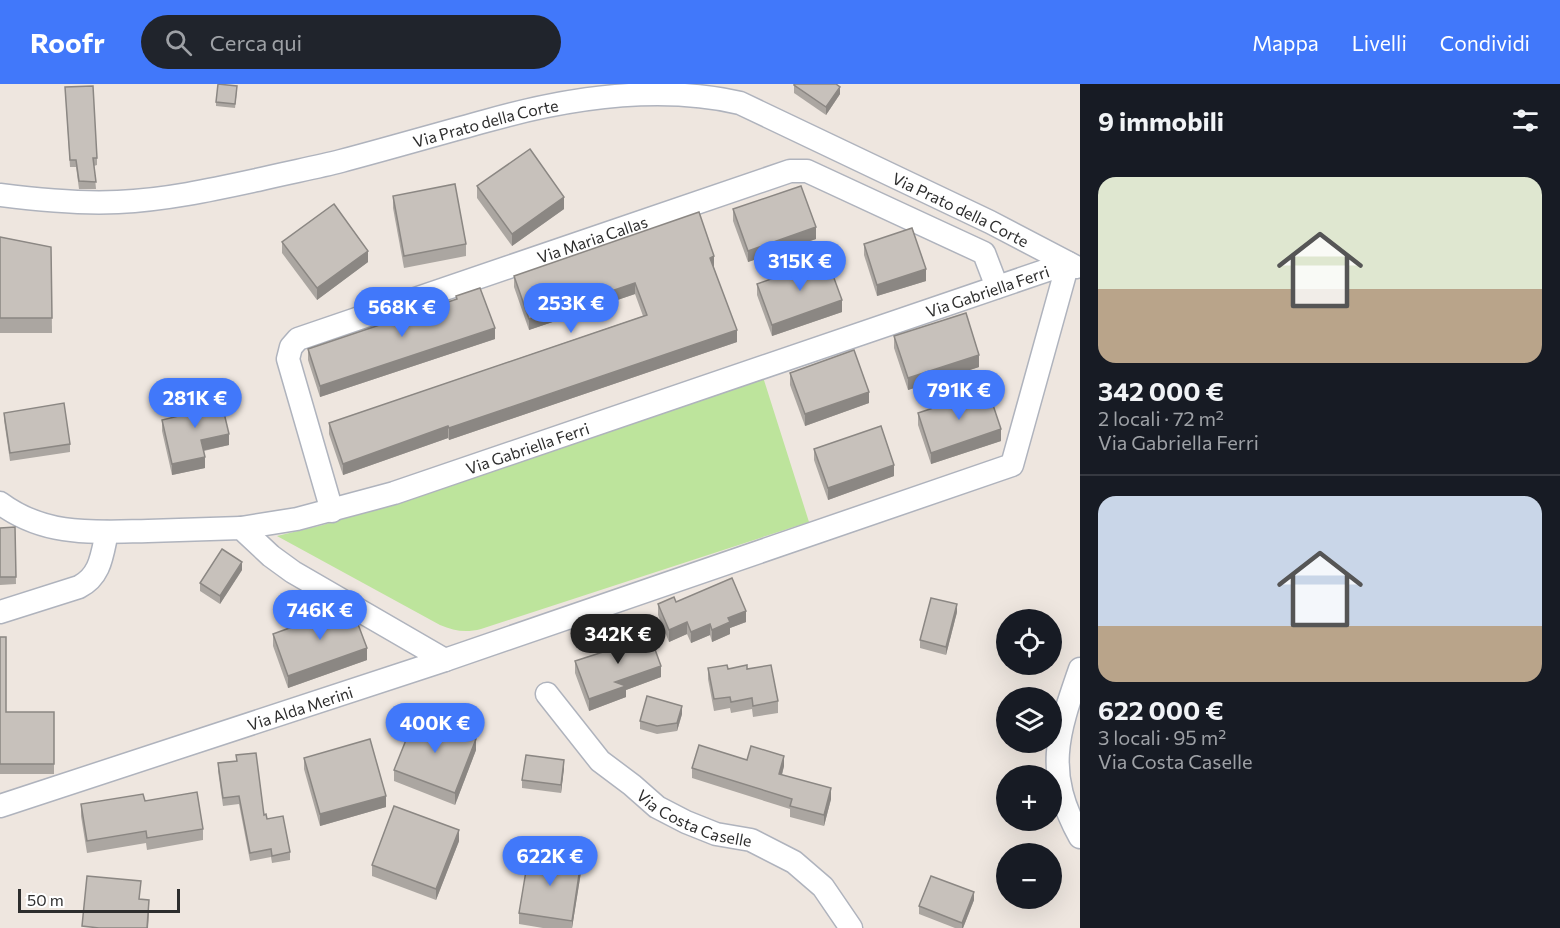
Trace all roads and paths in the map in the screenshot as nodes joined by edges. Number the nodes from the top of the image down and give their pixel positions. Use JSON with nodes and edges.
{"nodes":[{"id":1,"x":691,"y":87,"type":"edge"},
{"id":2,"x":0,"y":195,"type":"edge"},
{"id":3,"x":1074,"y":266,"type":"edge"},
{"id":4,"x":998,"y":287,"type":"junction"},
{"id":5,"x":0,"y":503,"type":"edge"},
{"id":6,"x":333,"y":511,"type":"junction"},
{"id":7,"x":241,"y":528,"type":"junction"},
{"id":8,"x":107,"y":532,"type":"junction"},
{"id":9,"x":0,"y":612,"type":"edge"},
{"id":10,"x":445,"y":660,"type":"junction"},
{"id":11,"x":1080,"y":669,"type":"edge"},
{"id":12,"x":547,"y":694,"type":"dead end"},
{"id":13,"x":0,"y":806,"type":"edge"},
{"id":14,"x":1080,"y":837,"type":"edge"},
{"id":15,"x":851,"y":928,"type":"edge"}],
"edges":[{"from":1,"to":2,"type":"street","name":"Via Prato della Corte"},
{"from":1,"to":3,"type":"street","name":"Via Prato della Corte"},
{"from":3,"to":4,"type":"street","name":"Via Gabriella Ferri"},
{"from":3,"to":10,"type":"street","name":"Via Gabriella Ferri"},
{"from":4,"to":6,"type":"street","name":"Via Gabriella Ferri"},
{"from":4,"to":6,"type":"street","name":"Via Maria Callas"},
{"from":5,"to":8,"type":"street"},
{"from":6,"to":7,"type":"street","name":"Via Gabriella Ferri"},
{"from":7,"to":8,"type":"street"},
{"from":7,"to":10,"type":"street"},
{"from":8,"to":9,"type":"street"},
{"from":10,"to":13,"type":"street","name":"Via Alda Merini"},
{"from":11,"to":14,"type":"street"},
{"from":12,"to":15,"type":"street","name":"Via Costa Caselle"}]}
